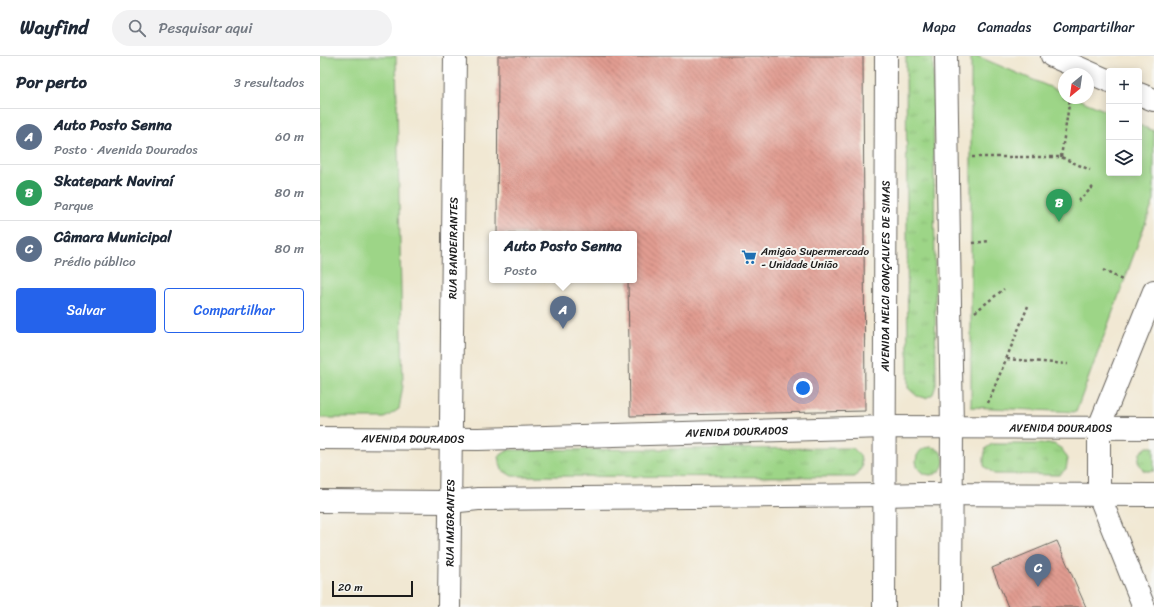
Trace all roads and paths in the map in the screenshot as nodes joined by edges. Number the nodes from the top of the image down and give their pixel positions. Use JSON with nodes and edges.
{"nodes":[{"id":1,"x":454,"y":56,"type":"edge"},
{"id":2,"x":886,"y":56,"type":"edge"},
{"id":3,"x":946,"y":56,"type":"edge"},
{"id":4,"x":1052,"y":56,"type":"edge"},
{"id":5,"x":1106,"y":80,"type":"edge"},
{"id":6,"x":1142,"y":95,"type":"edge"},
{"id":7,"x":1154,"y":100,"type":"edge"},
{"id":8,"x":1069,"y":104,"type":"edge"},
{"id":9,"x":971,"y":157,"type":"dead end"},
{"id":10,"x":1061,"y":157,"type":"junction"},
{"id":11,"x":1090,"y":170,"type":"dead end"},
{"id":12,"x":1093,"y":188,"type":"dead end"},
{"id":13,"x":1078,"y":202,"type":"dead end"},
{"id":14,"x":990,"y":241,"type":"dead end"},
{"id":15,"x":971,"y":243,"type":"dead end"},
{"id":16,"x":1102,"y":270,"type":"dead end"},
{"id":17,"x":1124,"y":281,"type":"dead end"},
{"id":18,"x":1004,"y":290,"type":"dead end"},
{"id":19,"x":1154,"y":291,"type":"edge"},
{"id":20,"x":1028,"y":306,"type":"dead end"},
{"id":21,"x":971,"y":315,"type":"dead end"},
{"id":22,"x":1007,"y":359,"type":"junction"},
{"id":23,"x":1068,"y":364,"type":"dead end"},
{"id":24,"x":987,"y":408,"type":"dead end"},
{"id":25,"x":885,"y":427,"type":"junction"},
{"id":26,"x":1099,"y":427,"type":"junction"},
{"id":27,"x":952,"y":428,"type":"junction"},
{"id":28,"x":1154,"y":428,"type":"edge"},
{"id":29,"x":320,"y":438,"type":"edge"},
{"id":30,"x":450,"y":439,"type":"junction"},
{"id":31,"x":952,"y":494,"type":"junction"},
{"id":32,"x":1154,"y":494,"type":"edge"},
{"id":33,"x":885,"y":495,"type":"junction"},
{"id":34,"x":1099,"y":495,"type":"junction"},
{"id":35,"x":320,"y":501,"type":"edge"},
{"id":36,"x":450,"y":502,"type":"junction"},
{"id":37,"x":449,"y":607,"type":"edge"},
{"id":38,"x":884,"y":607,"type":"edge"},
{"id":39,"x":951,"y":607,"type":"edge"},
{"id":40,"x":1144,"y":607,"type":"edge"}],
"edges":[{"from":1,"to":30,"type":"street","name":"RUA BANDEIRANTES"},
{"from":2,"to":25,"type":"street","name":"AVENIDA NELCI GONÇALVES DE SIMAS"},
{"from":3,"to":27,"type":"street"},
{"from":4,"to":5,"type":"street"},
{"from":6,"to":7,"type":"street"},
{"from":8,"to":10,"type":"path"},
{"from":9,"to":10,"type":"path"},
{"from":10,"to":11,"type":"path"},
{"from":12,"to":13,"type":"path"},
{"from":14,"to":15,"type":"path"},
{"from":16,"to":17,"type":"path"},
{"from":18,"to":21,"type":"path"},
{"from":19,"to":26,"type":"street"},
{"from":20,"to":22,"type":"path"},
{"from":22,"to":23,"type":"path"},
{"from":22,"to":24,"type":"path"},
{"from":25,"to":27,"type":"street","name":"AVENIDA DOURADOS"},
{"from":25,"to":30,"type":"street","name":"AVENIDA DOURADOS"},
{"from":25,"to":33,"type":"street","name":"AVENIDA NELCI GONÇALVES DE SIMAS"},
{"from":26,"to":27,"type":"street","name":"AVENIDA DOURADOS"},
{"from":26,"to":28,"type":"street","name":"AVENIDA DOURADOS"},
{"from":26,"to":34,"type":"street"},
{"from":27,"to":31,"type":"street"},
{"from":29,"to":30,"type":"street","name":"AVENIDA DOURADOS"},
{"from":30,"to":36,"type":"street","name":"RUA IMIGRANTES"},
{"from":31,"to":33,"type":"street"},
{"from":31,"to":34,"type":"street"},
{"from":31,"to":39,"type":"street"},
{"from":32,"to":34,"type":"street"},
{"from":33,"to":36,"type":"street"},
{"from":33,"to":38,"type":"street","name":"AVENIDA NELCI GONÇALVES DE SIMAS"},
{"from":34,"to":40,"type":"street"},
{"from":35,"to":36,"type":"street"},
{"from":36,"to":37,"type":"street","name":"RUA IMIGRANTES"}]}
